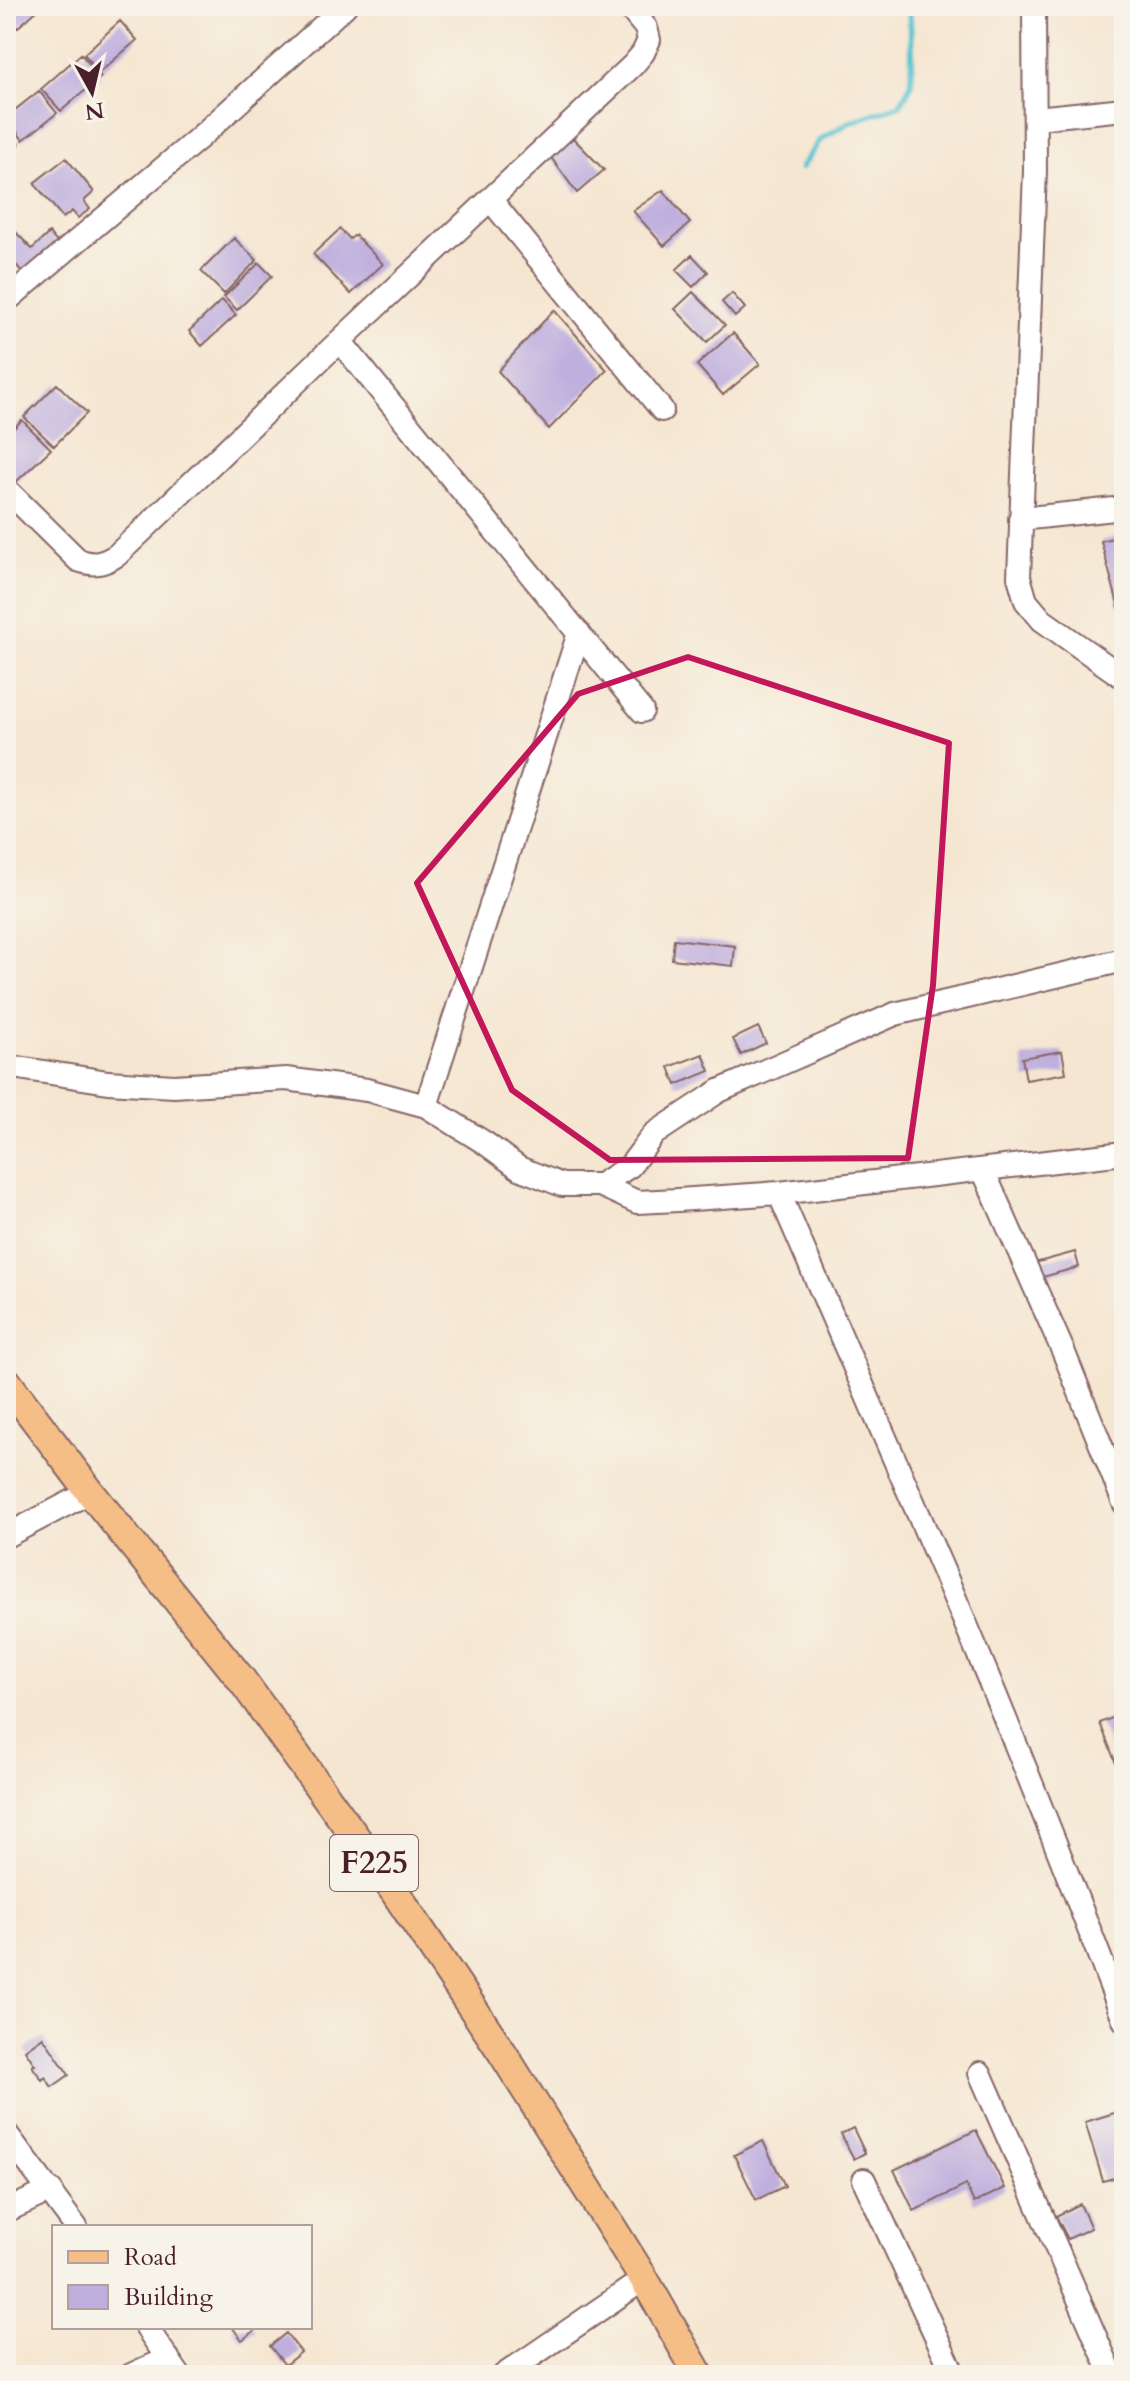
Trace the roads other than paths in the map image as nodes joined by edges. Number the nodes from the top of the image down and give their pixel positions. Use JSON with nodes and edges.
{"nodes":[{"id":1,"x":345,"y":6,"type":"edge"},
{"id":2,"x":628,"y":6,"type":"edge"},
{"id":3,"x":1034,"y":6,"type":"edge"},
{"id":4,"x":1124,"y":109,"type":"edge"},
{"id":5,"x":1036,"y":118,"type":"junction"},
{"id":6,"x":490,"y":199,"type":"junction"},
{"id":7,"x":6,"y":301,"type":"edge"},
{"id":8,"x":340,"y":341,"type":"junction"},
{"id":9,"x":662,"y":410,"type":"dead end"},
{"id":10,"x":6,"y":489,"type":"edge"},
{"id":11,"x":1124,"y":508,"type":"edge"},
{"id":12,"x":1020,"y":519,"type":"junction"},
{"id":13,"x":579,"y":633,"type":"junction"},
{"id":14,"x":1124,"y":678,"type":"edge"},
{"id":15,"x":642,"y":711,"type":"dead end"},
{"id":16,"x":1124,"y":960,"type":"edge"},
{"id":17,"x":6,"y":1066,"type":"edge"},
{"id":18,"x":426,"y":1106,"type":"junction"},
{"id":19,"x":1124,"y":1153,"type":"edge"},
{"id":20,"x":983,"y":1170,"type":"junction"},
{"id":21,"x":600,"y":1185,"type":"junction"},
{"id":22,"x":779,"y":1193,"type":"junction"},
{"id":23,"x":6,"y":1381,"type":"edge"},
{"id":24,"x":90,"y":1492,"type":"junction"},
{"id":25,"x":1124,"y":1503,"type":"edge"},
{"id":26,"x":6,"y":1536,"type":"edge"},
{"id":27,"x":1124,"y":2020,"type":"edge"},
{"id":28,"x":980,"y":2073,"type":"dead end"},
{"id":29,"x":6,"y":2133,"type":"edge"},
{"id":30,"x":864,"y":2180,"type":"dead end"},
{"id":31,"x":51,"y":2190,"type":"junction"},
{"id":32,"x":6,"y":2211,"type":"edge"},
{"id":33,"x":75,"y":2225,"type":"edge"},
{"id":34,"x":644,"y":2279,"type":"junction"},
{"id":35,"x":147,"y":2329,"type":"edge"},
{"id":36,"x":174,"y":2367,"type":"edge"},
{"id":37,"x":131,"y":2375,"type":"edge"},
{"id":38,"x":504,"y":2375,"type":"edge"},
{"id":39,"x":699,"y":2375,"type":"edge"},
{"id":40,"x":954,"y":2375,"type":"edge"},
{"id":41,"x":1112,"y":2375,"type":"edge"}],
"edges":[{"from":1,"to":7,"type":"street"},
{"from":2,"to":6,"type":"street"},
{"from":3,"to":5,"type":"street"},
{"from":4,"to":5,"type":"street"},
{"from":5,"to":12,"type":"street"},
{"from":6,"to":8,"type":"street"},
{"from":6,"to":9,"type":"street"},
{"from":8,"to":10,"type":"street"},
{"from":8,"to":13,"type":"street"},
{"from":11,"to":12,"type":"street"},
{"from":12,"to":14,"type":"street"},
{"from":13,"to":15,"type":"street"},
{"from":13,"to":18,"type":"street"},
{"from":16,"to":21,"type":"street"},
{"from":17,"to":18,"type":"street"},
{"from":18,"to":21,"type":"street"},
{"from":19,"to":20,"type":"street"},
{"from":20,"to":22,"type":"street"},
{"from":20,"to":25,"type":"street"},
{"from":21,"to":22,"type":"street"},
{"from":22,"to":27,"type":"street"},
{"from":23,"to":24,"type":"main road","number":"F225"},
{"from":24,"to":26,"type":"street"},
{"from":24,"to":34,"type":"main road","number":"F225"},
{"from":28,"to":41,"type":"street"},
{"from":29,"to":31,"type":"street"},
{"from":30,"to":40,"type":"street"},
{"from":31,"to":32,"type":"street"},
{"from":31,"to":33,"type":"street"},
{"from":34,"to":38,"type":"street"},
{"from":34,"to":39,"type":"main road","number":"F225"},
{"from":35,"to":36,"type":"street"},
{"from":36,"to":37,"type":"street"}]}
